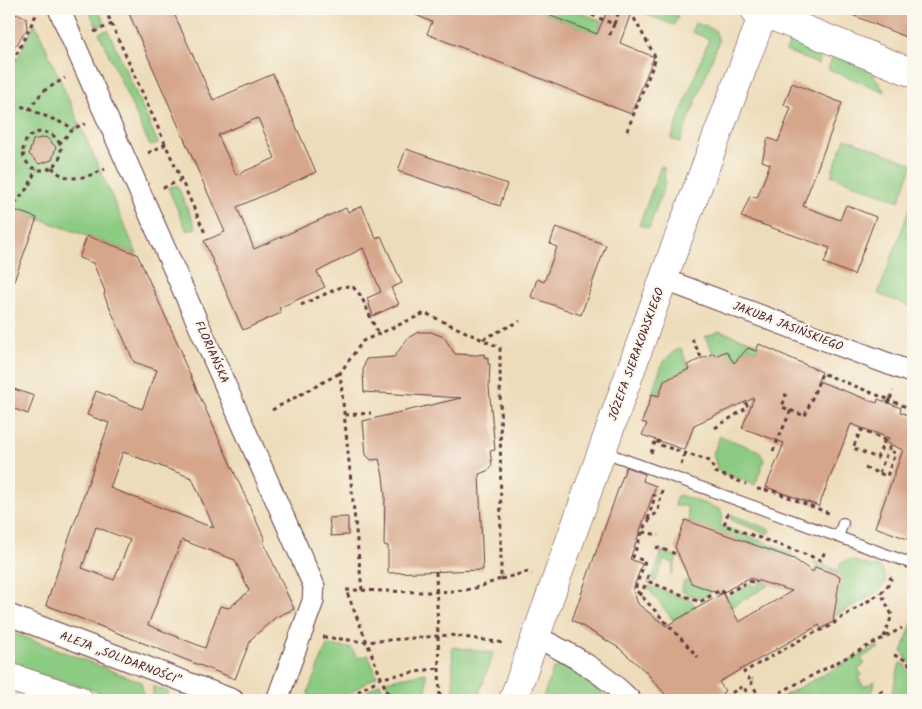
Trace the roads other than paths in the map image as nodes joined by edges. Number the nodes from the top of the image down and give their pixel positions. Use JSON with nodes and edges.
{"nodes":[{"id":1,"x":59,"y":9,"type":"edge"},
{"id":2,"x":761,"y":10,"type":"edge"},
{"id":3,"x":913,"y":73,"type":"edge"},
{"id":4,"x":663,"y":279,"type":"junction"},
{"id":5,"x":913,"y":373,"type":"edge"},
{"id":6,"x":602,"y":451,"type":"junction"},
{"id":7,"x":843,"y":523,"type":"dead end"},
{"id":8,"x":838,"y":536,"type":"junction"},
{"id":9,"x":913,"y":564,"type":"edge"},
{"id":10,"x":9,"y":615,"type":"edge"},
{"id":11,"x":536,"y":637,"type":"junction"},
{"id":12,"x":18,"y":680,"type":"edge"},
{"id":13,"x":56,"y":700,"type":"edge"},
{"id":14,"x":79,"y":700,"type":"edge"},
{"id":15,"x":233,"y":700,"type":"edge"},
{"id":16,"x":277,"y":700,"type":"edge"},
{"id":17,"x":514,"y":700,"type":"edge"},
{"id":18,"x":630,"y":700,"type":"edge"}],
"edges":[{"from":1,"to":16,"type":"street","name":"FLORIAŃSKA"},
{"from":2,"to":3,"type":"street"},
{"from":2,"to":4,"type":"street","name":"JÓZEFA SIERAKOWSKIEGO"},
{"from":4,"to":5,"type":"street","name":"JAKUBA JASIŃSKIEGO"},
{"from":4,"to":6,"type":"street","name":"JÓZEFA SIERAKOWSKIEGO"},
{"from":6,"to":8,"type":"lane"},
{"from":6,"to":11,"type":"street","name":"JÓZEFA SIERAKOWSKIEGO"},
{"from":7,"to":8,"type":"lane"},
{"from":8,"to":9,"type":"lane"},
{"from":10,"to":15,"type":"street","name":"ALEJA „SOLIDARNOŚCI”"},
{"from":11,"to":17,"type":"street","name":"JÓZEFA SIERAKOWSKIEGO"},
{"from":11,"to":18,"type":"street"},
{"from":12,"to":13,"type":"lane"},
{"from":12,"to":14,"type":"street"}]}
